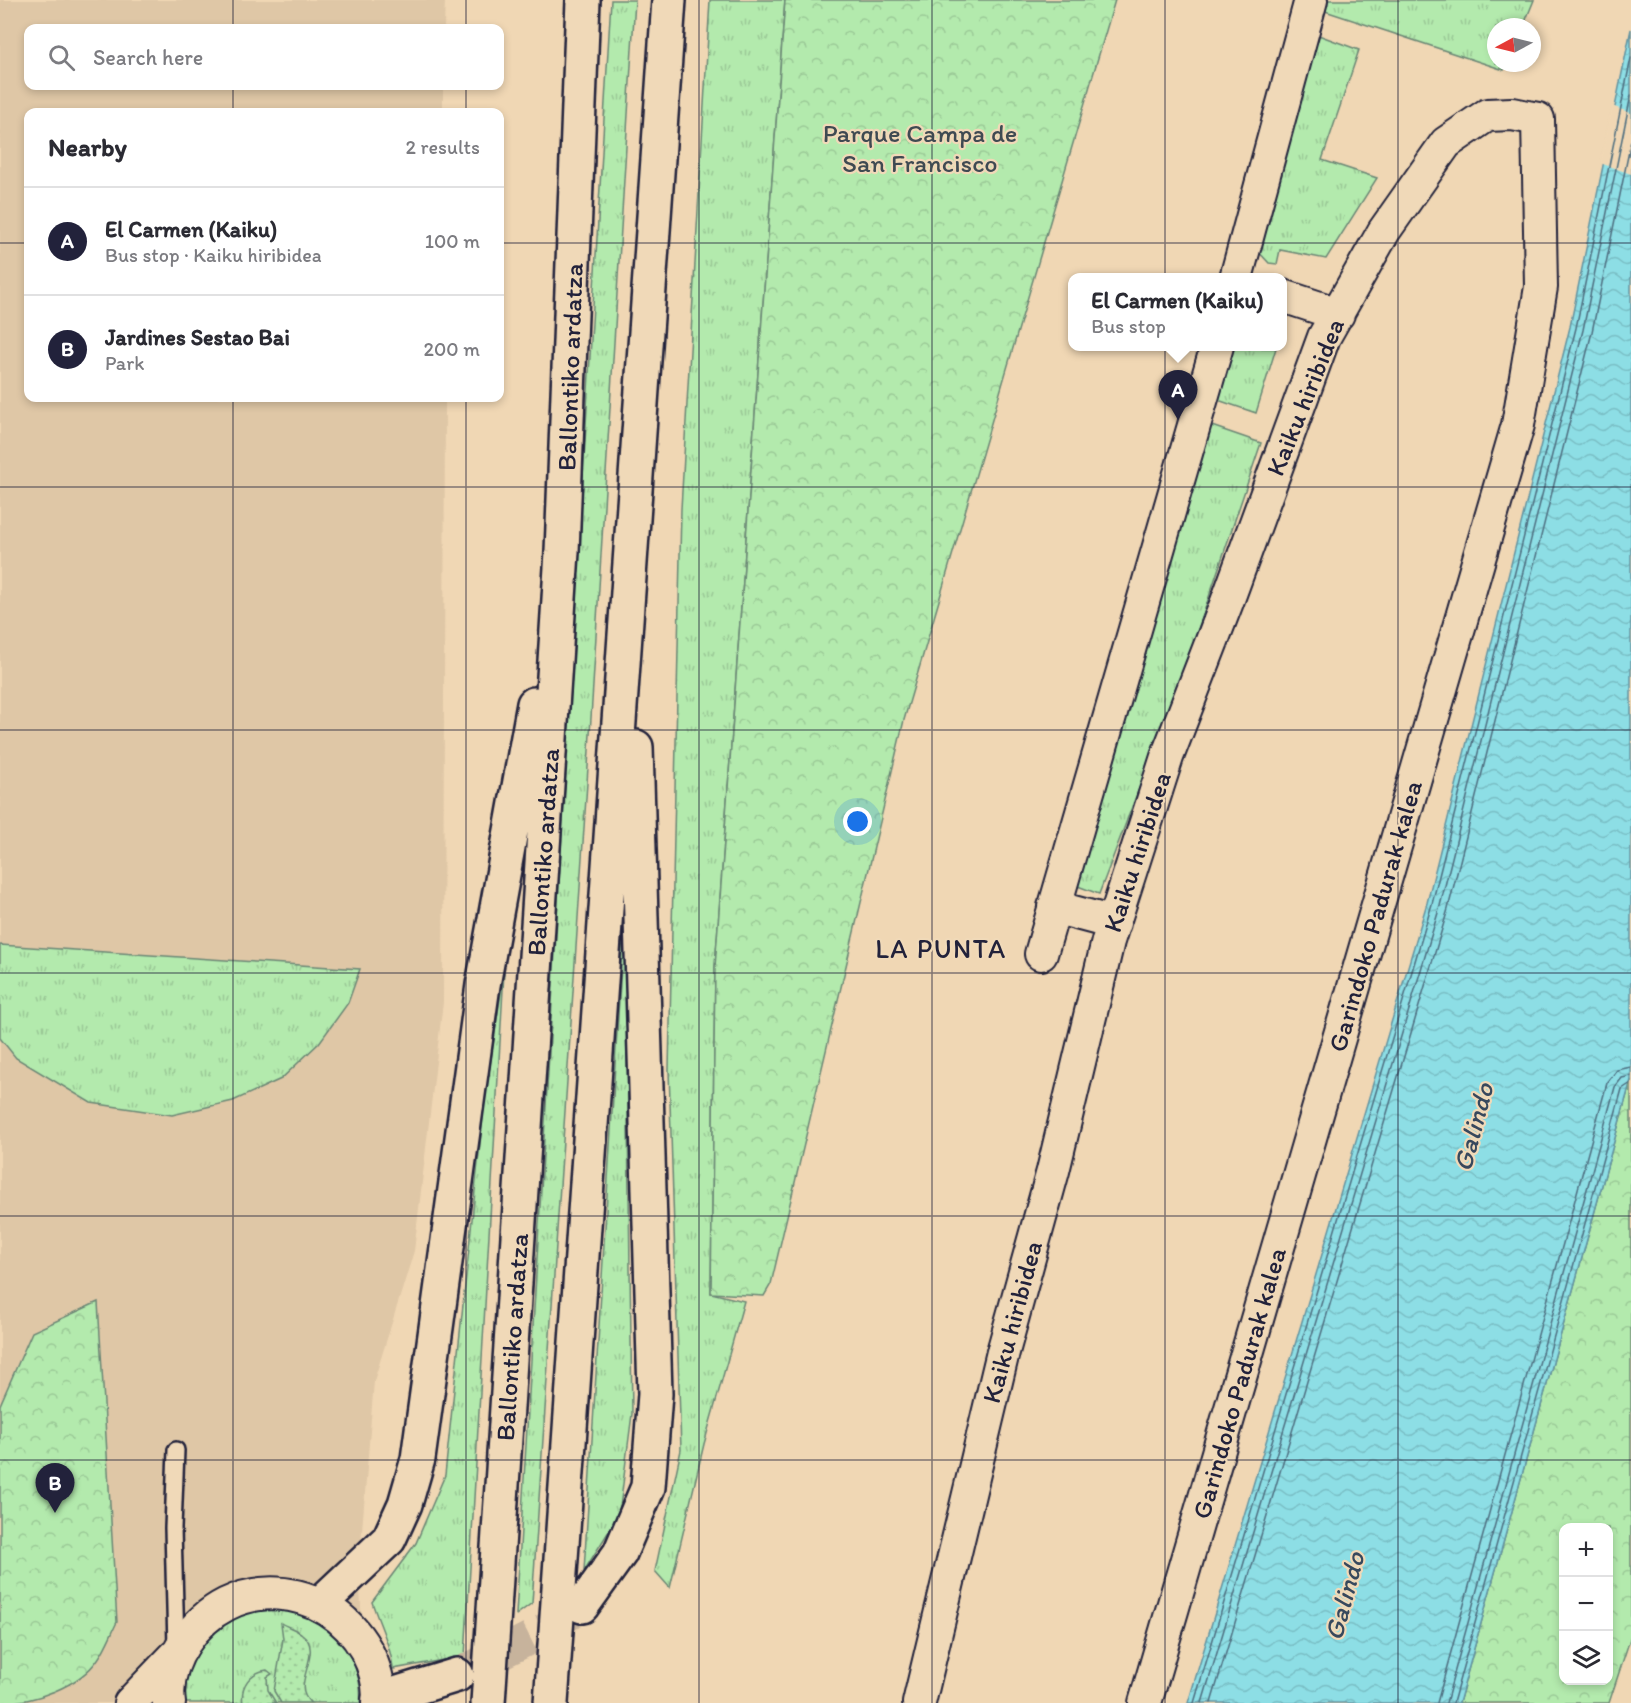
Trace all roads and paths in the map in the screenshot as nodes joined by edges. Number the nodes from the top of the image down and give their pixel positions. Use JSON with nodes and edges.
{"nodes":[{"id":1,"x":584,"y":0,"type":"edge"},
{"id":2,"x":669,"y":0,"type":"edge"},
{"id":3,"x":1311,"y":0,"type":"edge"},
{"id":4,"x":1538,"y":119,"type":"joint"},
{"id":5,"x":1237,"y":273,"type":"edge"},
{"id":6,"x":1287,"y":297,"type":"edge"},
{"id":7,"x":1338,"y":314,"type":"junction"},
{"id":8,"x":1215,"y":351,"type":"edge"},
{"id":9,"x":562,"y":552,"type":"junction"},
{"id":10,"x":630,"y":566,"type":"junction"},
{"id":11,"x":1054,"y":907,"type":"junction"},
{"id":12,"x":1114,"y":923,"type":"junction"},
{"id":13,"x":1041,"y":954,"type":"dead end"},
{"id":14,"x":176,"y":1450,"type":"dead end"},
{"id":15,"x":320,"y":1604,"type":"junction"},
{"id":16,"x":582,"y":1606,"type":"tunnel mouth"},
{"id":17,"x":176,"y":1656,"type":"junction"},
{"id":18,"x":457,"y":1675,"type":"tunnel mouth"},
{"id":19,"x":379,"y":1701,"type":"edge"},
{"id":20,"x":130,"y":1703,"type":"edge"},
{"id":21,"x":169,"y":1703,"type":"edge"},
{"id":22,"x":488,"y":1703,"type":"edge"},
{"id":23,"x":551,"y":1703,"type":"edge"},
{"id":24,"x":919,"y":1703,"type":"edge"},
{"id":25,"x":1145,"y":1703,"type":"edge"}],
"edges":[{"from":1,"to":9,"type":"main road","name":"Ballontiko ardatza"},
{"from":2,"to":10,"type":"main road"},
{"from":3,"to":5,"type":"street"},
{"from":4,"to":7,"type":"street","name":"Kaiku hiribidea"},
{"from":4,"to":25,"type":"street","name":"Garindoko Padurak kalea"},
{"from":6,"to":7,"type":"street"},
{"from":7,"to":12,"type":"street","name":"Kaiku hiribidea"},
{"from":8,"to":11,"type":"street"},
{"from":9,"to":15,"type":"main road"},
{"from":9,"to":22,"type":"main road","name":"Ballontiko ardatza"},
{"from":10,"to":16,"type":"main road"},
{"from":10,"to":23,"type":"main road"},
{"from":11,"to":12,"type":"street"},
{"from":11,"to":13,"type":"street"},
{"from":12,"to":24,"type":"street","name":"Kaiku hiribidea"},
{"from":14,"to":17,"type":"lane"},
{"from":15,"to":17,"type":"street"},
{"from":15,"to":19,"type":"street"},
{"from":17,"to":20,"type":"street"},
{"from":17,"to":21,"type":"street"},
{"from":18,"to":19,"type":"main road"}]}
